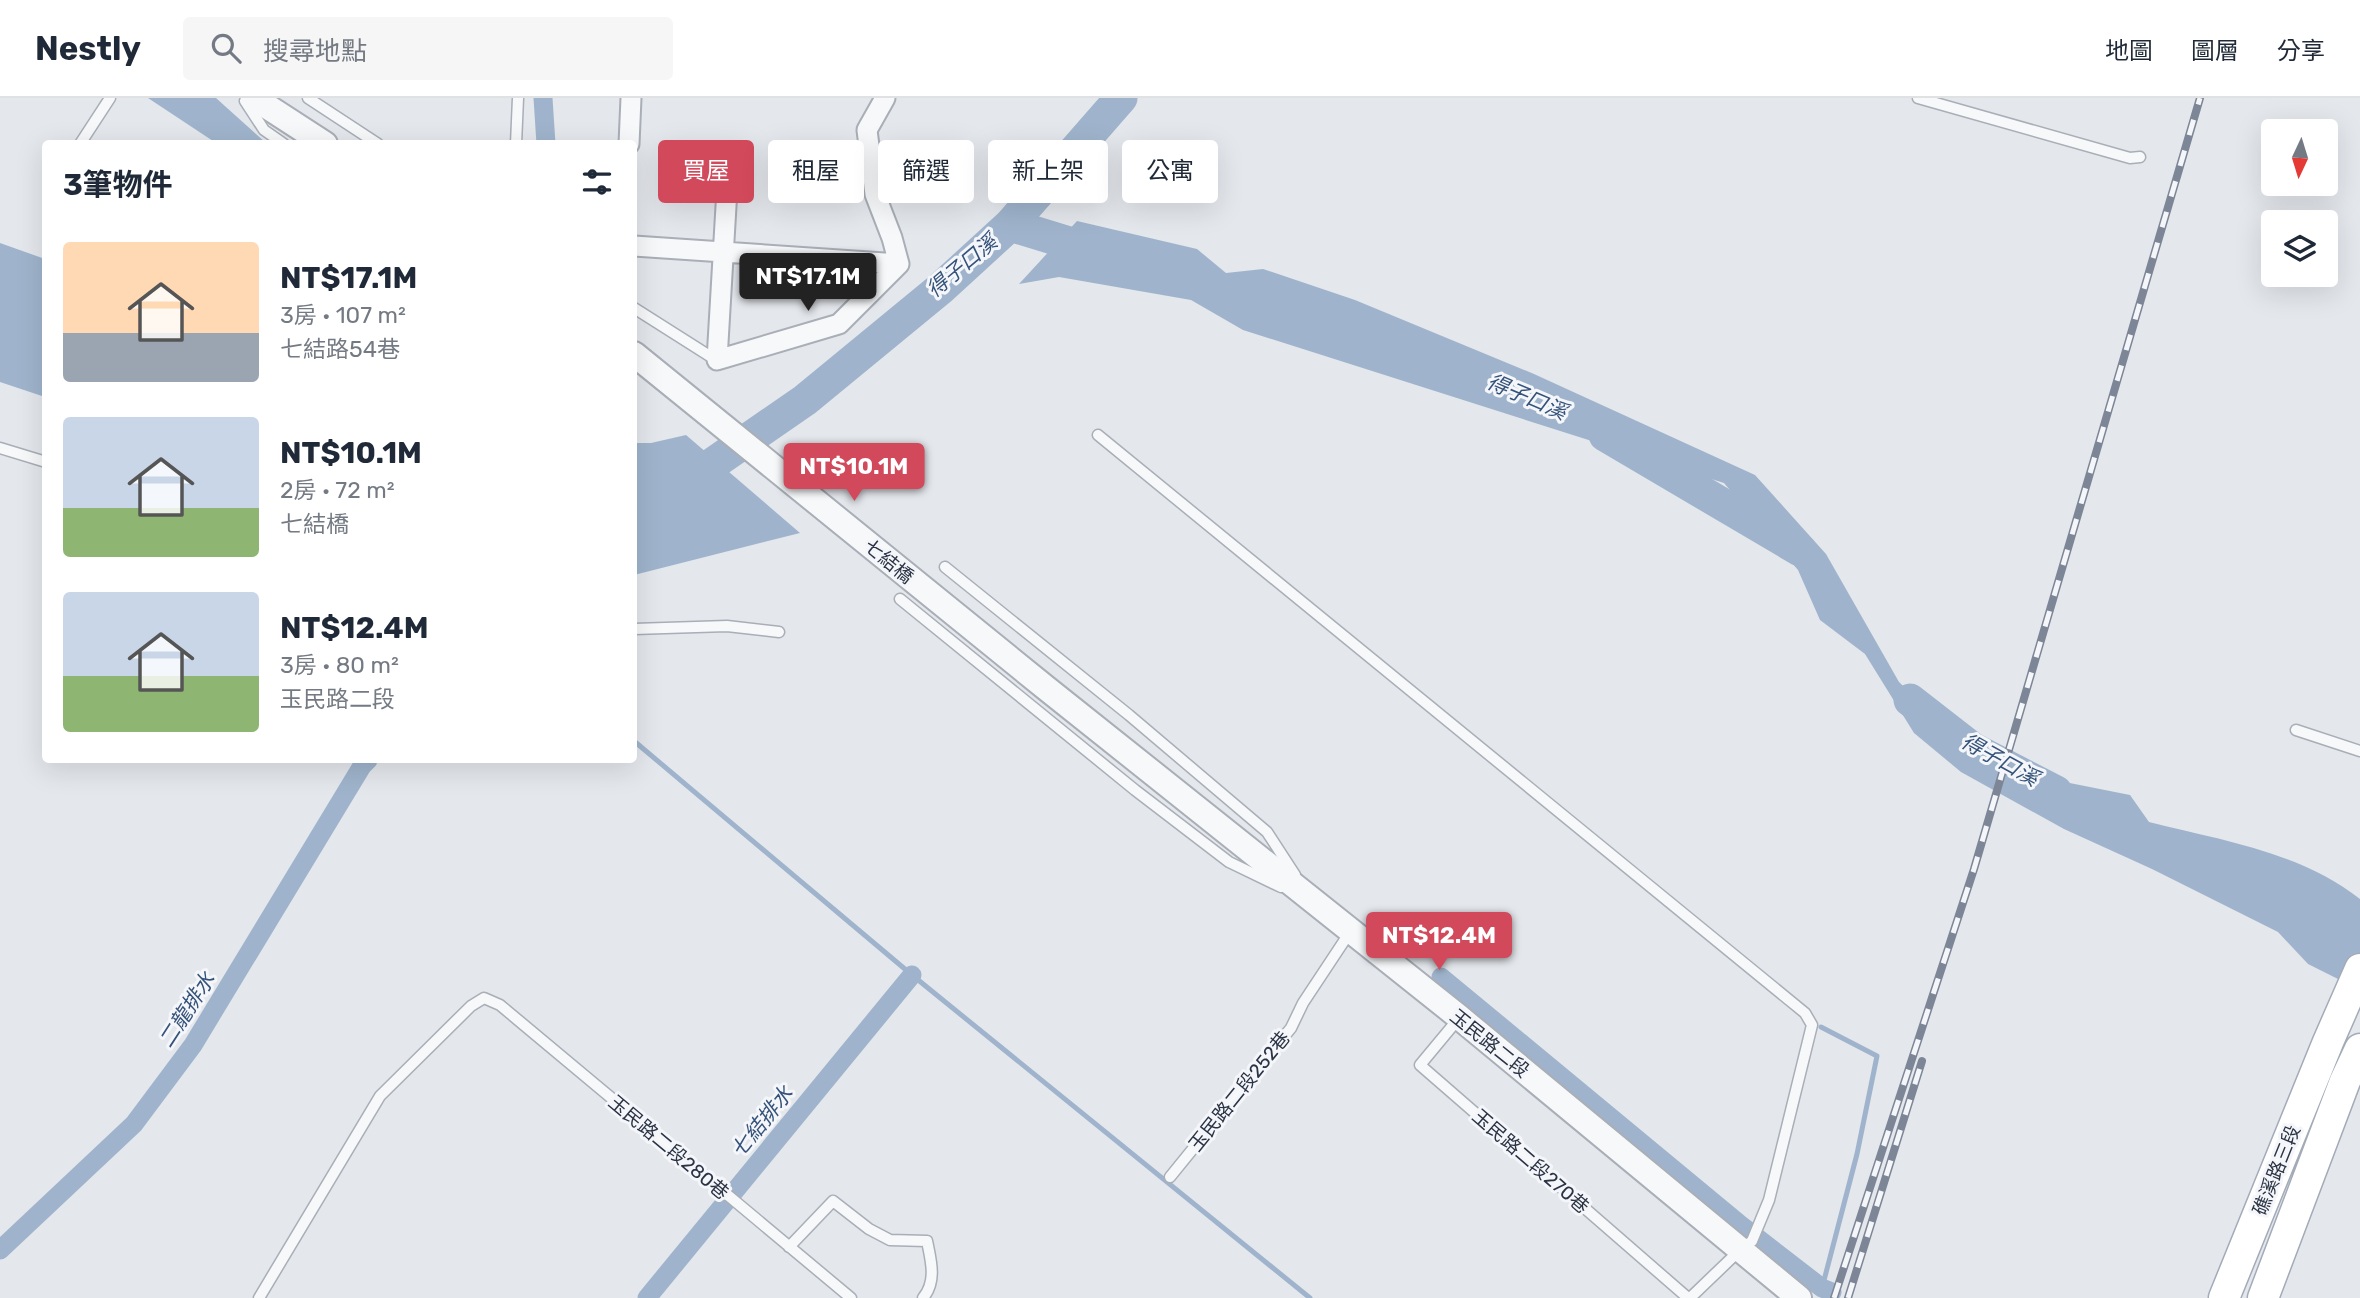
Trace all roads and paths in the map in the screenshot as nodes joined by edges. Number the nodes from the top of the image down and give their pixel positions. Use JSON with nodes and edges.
{"nodes":[{"id":1,"x":110,"y":98,"type":"edge"},
{"id":2,"x":243,"y":98,"type":"edge"},
{"id":3,"x":254,"y":98,"type":"edge"},
{"id":4,"x":308,"y":98,"type":"edge"},
{"id":5,"x":517,"y":98,"type":"edge"},
{"id":6,"x":631,"y":98,"type":"edge"},
{"id":7,"x":885,"y":98,"type":"edge"},
{"id":8,"x":1918,"y":98,"type":"edge"},
{"id":9,"x":83,"y":140,"type":"edge"},
{"id":10,"x":278,"y":140,"type":"edge"},
{"id":11,"x":320,"y":140,"type":"edge"},
{"id":12,"x":372,"y":140,"type":"edge"},
{"id":13,"x":516,"y":140,"type":"edge"},
{"id":14,"x":629,"y":140,"type":"edge"},
{"id":15,"x":2140,"y":157,"type":"dead end"},
{"id":16,"x":726,"y":203,"type":"edge"},
{"id":17,"x":637,"y":246,"type":"edge"},
{"id":18,"x":724,"y":251,"type":"junction"},
{"id":19,"x":899,"y":264,"type":"junction"},
{"id":20,"x":637,"y":310,"type":"edge"},
{"id":21,"x":637,"y":356,"type":"edge"},
{"id":22,"x":717,"y":360,"type":"junction"},
{"id":23,"x":1098,"y":435,"type":"dead end"},
{"id":24,"x":0,"y":448,"type":"edge"},
{"id":25,"x":42,"y":461,"type":"edge"},
{"id":26,"x":945,"y":566,"type":"dead end"},
{"id":27,"x":900,"y":599,"type":"dead end"},
{"id":28,"x":637,"y":629,"type":"edge"},
{"id":29,"x":779,"y":632,"type":"dead end"},
{"id":30,"x":1046,"y":688,"type":"joint"},
{"id":31,"x":2296,"y":730,"type":"dead end"},
{"id":32,"x":2360,"y":751,"type":"edge"},
{"id":33,"x":1313,"y":902,"type":"junction"},
{"id":34,"x":1350,"y":932,"type":"junction"},
{"id":35,"x":2360,"y":969,"type":"edge"},
{"id":36,"x":1459,"y":1017,"type":"junction"},
{"id":37,"x":2360,"y":1049,"type":"edge"},
{"id":38,"x":1170,"y":1177,"type":"dead end"},
{"id":39,"x":789,"y":1247,"type":"junction"},
{"id":40,"x":1740,"y":1250,"type":"junction"},
{"id":41,"x":259,"y":1298,"type":"edge"},
{"id":42,"x":851,"y":1298,"type":"edge"},
{"id":43,"x":923,"y":1298,"type":"edge"},
{"id":44,"x":1689,"y":1298,"type":"edge"},
{"id":45,"x":1799,"y":1298,"type":"edge"},
{"id":46,"x":2224,"y":1298,"type":"edge"},
{"id":47,"x":2263,"y":1298,"type":"edge"}],
"edges":[{"from":1,"to":9,"type":"lane"},
{"from":2,"to":10,"type":"lane"},
{"from":3,"to":11,"type":"street"},
{"from":4,"to":12,"type":"lane"},
{"from":5,"to":13,"type":"lane"},
{"from":6,"to":14,"type":"street"},
{"from":7,"to":19,"type":"street"},
{"from":8,"to":15,"type":"lane"},
{"from":16,"to":18,"type":"street"},
{"from":17,"to":18,"type":"street"},
{"from":18,"to":19,"type":"street"},
{"from":18,"to":22,"type":"street"},
{"from":19,"to":22,"type":"street"},
{"from":20,"to":22,"type":"lane"},
{"from":21,"to":30,"type":"street","name":"七結橋"},
{"from":23,"to":40,"type":"lane"},
{"from":24,"to":25,"type":"lane"},
{"from":26,"to":33,"type":"lane"},
{"from":27,"to":33,"type":"lane"},
{"from":28,"to":29,"type":"lane"},
{"from":30,"to":33,"type":"street","name":"玉民路二段"},
{"from":31,"to":32,"type":"lane"},
{"from":33,"to":34,"type":"street","name":"玉民路二段"},
{"from":34,"to":36,"type":"street","name":"玉民路二段"},
{"from":34,"to":38,"type":"lane","name":"玉民路二段252巷"},
{"from":35,"to":46,"type":"main road","name":"礁溪路三段"},
{"from":36,"to":40,"type":"street","name":"玉民路二段"},
{"from":36,"to":44,"type":"lane","name":"玉民路二段270巷"},
{"from":37,"to":47,"type":"main road","name":"礁溪路三段"},
{"from":39,"to":41,"type":"lane","name":"玉民路二段280巷"},
{"from":39,"to":42,"type":"lane","name":"玉民路二段280巷"},
{"from":39,"to":43,"type":"lane"},
{"from":40,"to":44,"type":"lane"},
{"from":40,"to":45,"type":"street","name":"玉民路二段"}]}
